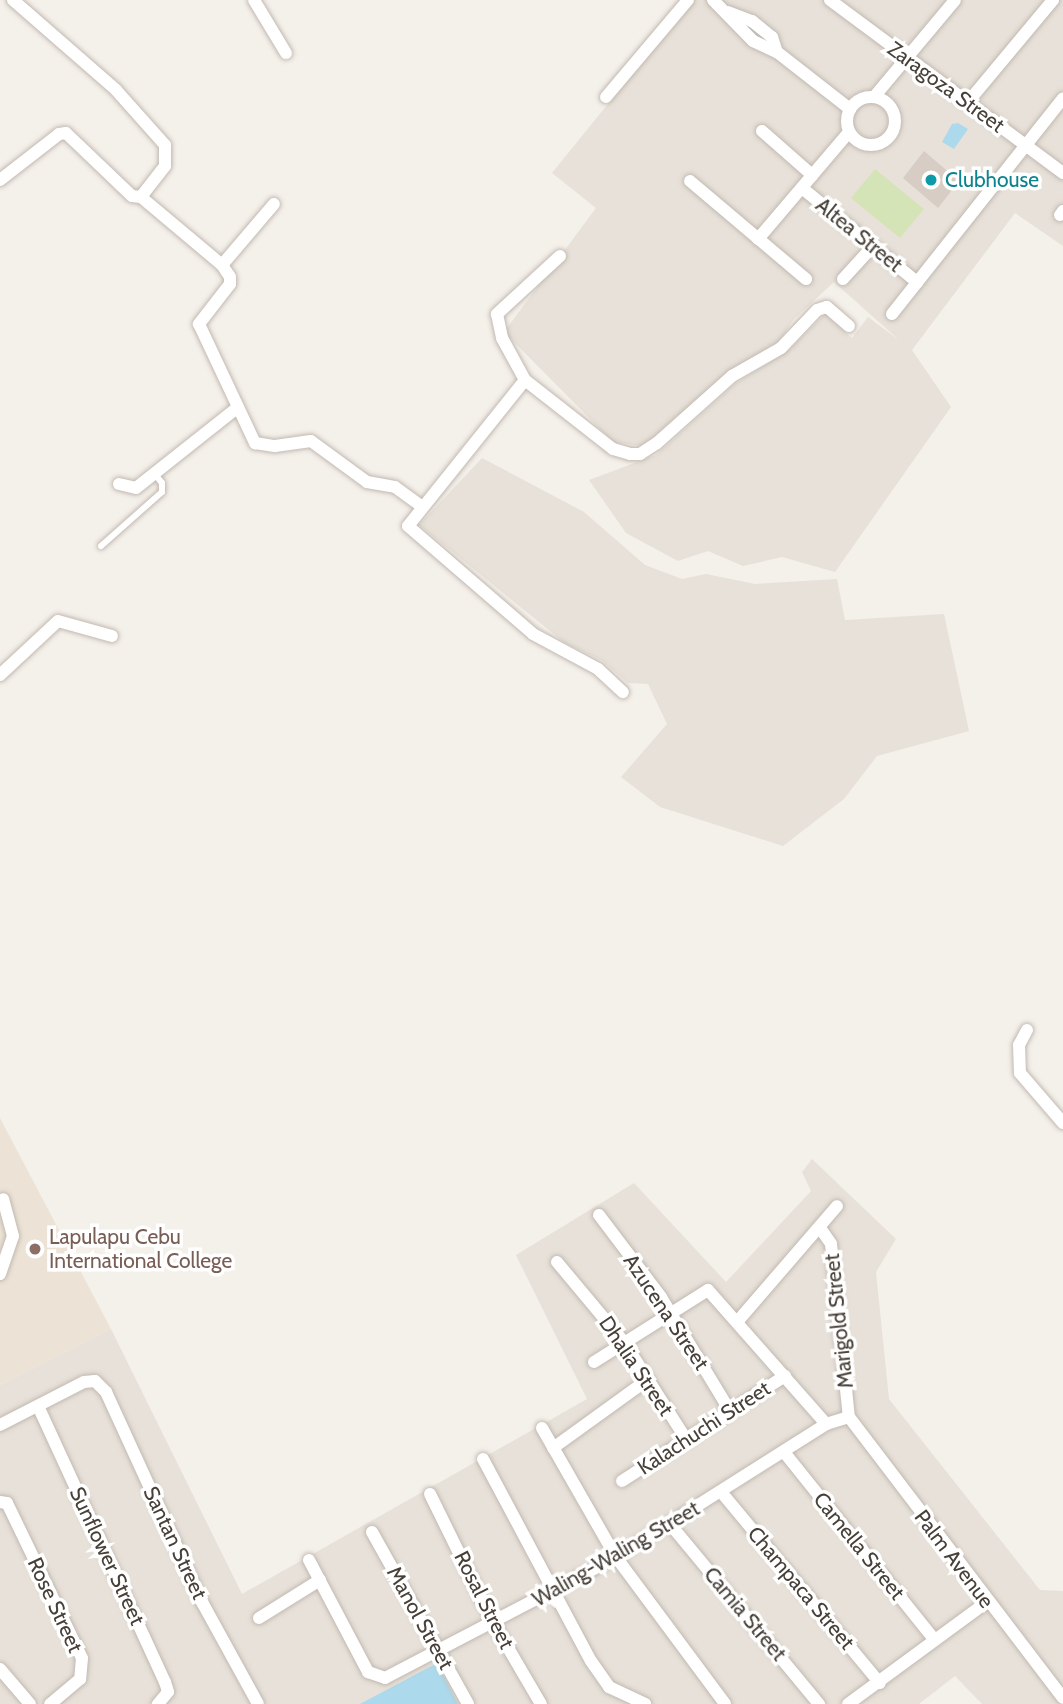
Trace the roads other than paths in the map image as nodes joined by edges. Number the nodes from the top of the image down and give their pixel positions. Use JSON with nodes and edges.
{"nodes":[{"id":1,"x":13,"y":0,"type":"edge"},
{"id":2,"x":254,"y":0,"type":"edge"},
{"id":3,"x":688,"y":0,"type":"edge"},
{"id":4,"x":713,"y":0,"type":"edge"},
{"id":5,"x":830,"y":0,"type":"edge"},
{"id":6,"x":1054,"y":0,"type":"edge"},
{"id":7,"x":953,"y":1,"type":"edge"},
{"id":8,"x":286,"y":53,"type":"dead end"},
{"id":9,"x":908,"y":60,"type":"junction"},
{"id":10,"x":606,"y":97,"type":"dead end"},
{"id":11,"x":874,"y":97,"type":"junction"},
{"id":12,"x":1063,"y":98,"type":"edge"},
{"id":13,"x":968,"y":102,"type":"junction"},
{"id":14,"x":850,"y":109,"type":"junction"},
{"id":15,"x":762,"y":131,"type":"dead end"},
{"id":16,"x":849,"y":132,"type":"junction"},
{"id":17,"x":1024,"y":145,"type":"junction"},
{"id":18,"x":1063,"y":173,"type":"edge"},
{"id":19,"x":812,"y":175,"type":"junction"},
{"id":20,"x":0,"y":180,"type":"edge"},
{"id":21,"x":690,"y":181,"type":"dead end"},
{"id":22,"x":802,"y":188,"type":"junction"},
{"id":23,"x":141,"y":197,"type":"junction"},
{"id":24,"x":274,"y":204,"type":"dead end"},
{"id":25,"x":758,"y":239,"type":"junction"},
{"id":26,"x":873,"y":246,"type":"junction"},
{"id":27,"x":559,"y":256,"type":"dead end"},
{"id":28,"x":222,"y":265,"type":"junction"},
{"id":29,"x":806,"y":279,"type":"dead end"},
{"id":30,"x":843,"y":279,"type":"dead end"},
{"id":31,"x":917,"y":282,"type":"junction"},
{"id":32,"x":892,"y":314,"type":"dead end"},
{"id":33,"x":849,"y":326,"type":"dead end"},
{"id":34,"x":525,"y":380,"type":"junction"},
{"id":35,"x":237,"y":408,"type":"junction"},
{"id":36,"x":154,"y":473,"type":"junction"},
{"id":37,"x":119,"y":484,"type":"dead end"},
{"id":38,"x":423,"y":507,"type":"junction"},
{"id":39,"x":101,"y":546,"type":"dead end"},
{"id":40,"x":112,"y":636,"type":"dead end"},
{"id":41,"x":0,"y":675,"type":"edge"},
{"id":42,"x":623,"y":692,"type":"dead end"},
{"id":43,"x":1027,"y":1030,"type":"dead end"},
{"id":44,"x":1063,"y":1124,"type":"edge"},
{"id":45,"x":3,"y":1199,"type":"dead end"},
{"id":46,"x":837,"y":1206,"type":"dead end"},
{"id":47,"x":599,"y":1215,"type":"dead end"},
{"id":48,"x":820,"y":1228,"type":"junction"},
{"id":49,"x":557,"y":1262,"type":"dead end"},
{"id":50,"x":0,"y":1274,"type":"edge"},
{"id":51,"x":670,"y":1311,"type":"junction"},
{"id":52,"x":737,"y":1322,"type":"junction"},
{"id":53,"x":624,"y":1342,"type":"junction"},
{"id":54,"x":594,"y":1362,"type":"dead end"},
{"id":55,"x":785,"y":1376,"type":"junction"},
{"id":56,"x":646,"y":1381,"type":"junction"},
{"id":57,"x":38,"y":1406,"type":"junction"},
{"id":58,"x":730,"y":1411,"type":"junction"},
{"id":59,"x":849,"y":1417,"type":"junction"},
{"id":60,"x":1,"y":1420,"type":"edge"},
{"id":61,"x":826,"y":1424,"type":"junction"},
{"id":62,"x":542,"y":1428,"type":"dead end"},
{"id":63,"x":685,"y":1439,"type":"junction"},
{"id":64,"x":553,"y":1448,"type":"junction"},
{"id":65,"x":783,"y":1452,"type":"junction"},
{"id":66,"x":483,"y":1459,"type":"dead end"},
{"id":67,"x":622,"y":1481,"type":"dead end"},
{"id":68,"x":430,"y":1493,"type":"dead end"},
{"id":69,"x":722,"y":1493,"type":"junction"},
{"id":70,"x":0,"y":1503,"type":"edge"},
{"id":71,"x":670,"y":1524,"type":"junction"},
{"id":72,"x":372,"y":1532,"type":"dead end"},
{"id":73,"x":616,"y":1557,"type":"junction"},
{"id":74,"x":309,"y":1560,"type":"dead end"},
{"id":75,"x":320,"y":1580,"type":"junction"},
{"id":76,"x":555,"y":1590,"type":"junction"},
{"id":77,"x":987,"y":1602,"type":"junction"},
{"id":78,"x":258,"y":1618,"type":"dead end"},
{"id":79,"x":493,"y":1622,"type":"junction"},
{"id":80,"x":934,"y":1639,"type":"junction"},
{"id":81,"x":437,"y":1650,"type":"junction"},
{"id":82,"x":0,"y":1669,"type":"edge"},
{"id":83,"x":880,"y":1683,"type":"junction"},
{"id":84,"x":1063,"y":1698,"type":"edge"},
{"id":85,"x":30,"y":1704,"type":"edge"},
{"id":86,"x":50,"y":1704,"type":"edge"},
{"id":87,"x":158,"y":1704,"type":"edge"},
{"id":88,"x":258,"y":1704,"type":"edge"},
{"id":89,"x":468,"y":1704,"type":"edge"},
{"id":90,"x":541,"y":1704,"type":"edge"},
{"id":91,"x":645,"y":1704,"type":"edge"},
{"id":92,"x":725,"y":1704,"type":"edge"},
{"id":93,"x":819,"y":1704,"type":"edge"},
{"id":94,"x":848,"y":1704,"type":"edge"}],
"edges":[{"from":1,"to":23,"type":"street"},
{"from":2,"to":8,"type":"street"},
{"from":3,"to":10,"type":"street"},
{"from":4,"to":14,"type":"street"},
{"from":5,"to":9,"type":"street","name":"Zaragoza Street"},
{"from":6,"to":13,"type":"street"},
{"from":7,"to":9,"type":"street"},
{"from":9,"to":11,"type":"street"},
{"from":9,"to":13,"type":"street","name":"Zaragoza Street"},
{"from":11,"to":14,"type":"street"},
{"from":11,"to":16,"type":"street"},
{"from":12,"to":17,"type":"street"},
{"from":13,"to":17,"type":"street","name":"Zaragoza Street"},
{"from":14,"to":16,"type":"street"},
{"from":15,"to":19,"type":"street"},
{"from":16,"to":19,"type":"street"},
{"from":17,"to":18,"type":"street","name":"Zaragoza Street"},
{"from":17,"to":31,"type":"street"},
{"from":19,"to":22,"type":"street"},
{"from":20,"to":23,"type":"street"},
{"from":21,"to":25,"type":"street"},
{"from":22,"to":25,"type":"street"},
{"from":22,"to":26,"type":"street","name":"Altea Street"},
{"from":23,"to":28,"type":"street"},
{"from":24,"to":28,"type":"street"},
{"from":25,"to":29,"type":"street"},
{"from":26,"to":30,"type":"street"},
{"from":26,"to":31,"type":"street","name":"Altea Street"},
{"from":27,"to":34,"type":"street"},
{"from":28,"to":35,"type":"street"},
{"from":31,"to":32,"type":"street"},
{"from":33,"to":34,"type":"street"},
{"from":34,"to":38,"type":"street"},
{"from":35,"to":36,"type":"street"},
{"from":35,"to":38,"type":"street"},
{"from":36,"to":37,"type":"street"},
{"from":36,"to":39,"type":"lane"},
{"from":38,"to":42,"type":"street"},
{"from":40,"to":41,"type":"street"},
{"from":43,"to":44,"type":"street"},
{"from":45,"to":50,"type":"street"},
{"from":46,"to":48,"type":"street"},
{"from":47,"to":51,"type":"street","name":"Azucena Street"},
{"from":48,"to":52,"type":"street"},
{"from":48,"to":59,"type":"street","name":"Marigold Street"},
{"from":49,"to":53,"type":"street","name":"Dhalia Street"},
{"from":51,"to":52,"type":"street"},
{"from":51,"to":53,"type":"street"},
{"from":51,"to":58,"type":"street","name":"Azucena Street"},
{"from":52,"to":55,"type":"street"},
{"from":53,"to":54,"type":"street"},
{"from":53,"to":56,"type":"street","name":"Dhalia Street"},
{"from":55,"to":58,"type":"street","name":"Kalachuchi Street"},
{"from":55,"to":61,"type":"street"},
{"from":56,"to":63,"type":"street","name":"Dhalia Street"},
{"from":56,"to":64,"type":"street"},
{"from":57,"to":60,"type":"street"},
{"from":57,"to":87,"type":"street","name":"Sunflower Street"},
{"from":57,"to":88,"type":"street","name":"Santan Street"},
{"from":58,"to":63,"type":"street","name":"Kalachuchi Street"},
{"from":59,"to":61,"type":"street","name":"Waling-Waling Street"},
{"from":59,"to":77,"type":"street","name":"Palm Avenue"},
{"from":61,"to":65,"type":"street","name":"Waling-Waling Street"},
{"from":62,"to":64,"type":"street"},
{"from":63,"to":67,"type":"street","name":"Kalachuchi Street"},
{"from":64,"to":73,"type":"street"},
{"from":65,"to":69,"type":"street","name":"Waling-Waling Street"},
{"from":65,"to":80,"type":"street","name":"Camella Street"},
{"from":66,"to":76,"type":"street"},
{"from":68,"to":79,"type":"street","name":"Rosal Street"},
{"from":69,"to":71,"type":"street","name":"Waling-Waling Street"},
{"from":69,"to":83,"type":"street","name":"Champaca Street"},
{"from":70,"to":86,"type":"street","name":"Rose Street"},
{"from":71,"to":73,"type":"street","name":"Waling-Waling Street"},
{"from":71,"to":93,"type":"street","name":"Camia Street"},
{"from":72,"to":81,"type":"street","name":"Manol Street"},
{"from":73,"to":76,"type":"street","name":"Waling-Waling Street"},
{"from":73,"to":92,"type":"street"},
{"from":74,"to":75,"type":"street"},
{"from":75,"to":78,"type":"street"},
{"from":75,"to":81,"type":"street","name":"Waling-Waling Street"},
{"from":76,"to":79,"type":"street","name":"Waling-Waling Street"},
{"from":76,"to":91,"type":"street"},
{"from":77,"to":80,"type":"street"},
{"from":77,"to":84,"type":"street","name":"Palm Avenue"},
{"from":79,"to":81,"type":"street","name":"Waling-Waling Street"},
{"from":79,"to":90,"type":"street","name":"Rosal Street"},
{"from":80,"to":83,"type":"street"},
{"from":81,"to":89,"type":"street","name":"Manol Street"},
{"from":82,"to":85,"type":"street"},
{"from":83,"to":94,"type":"street"}]}
